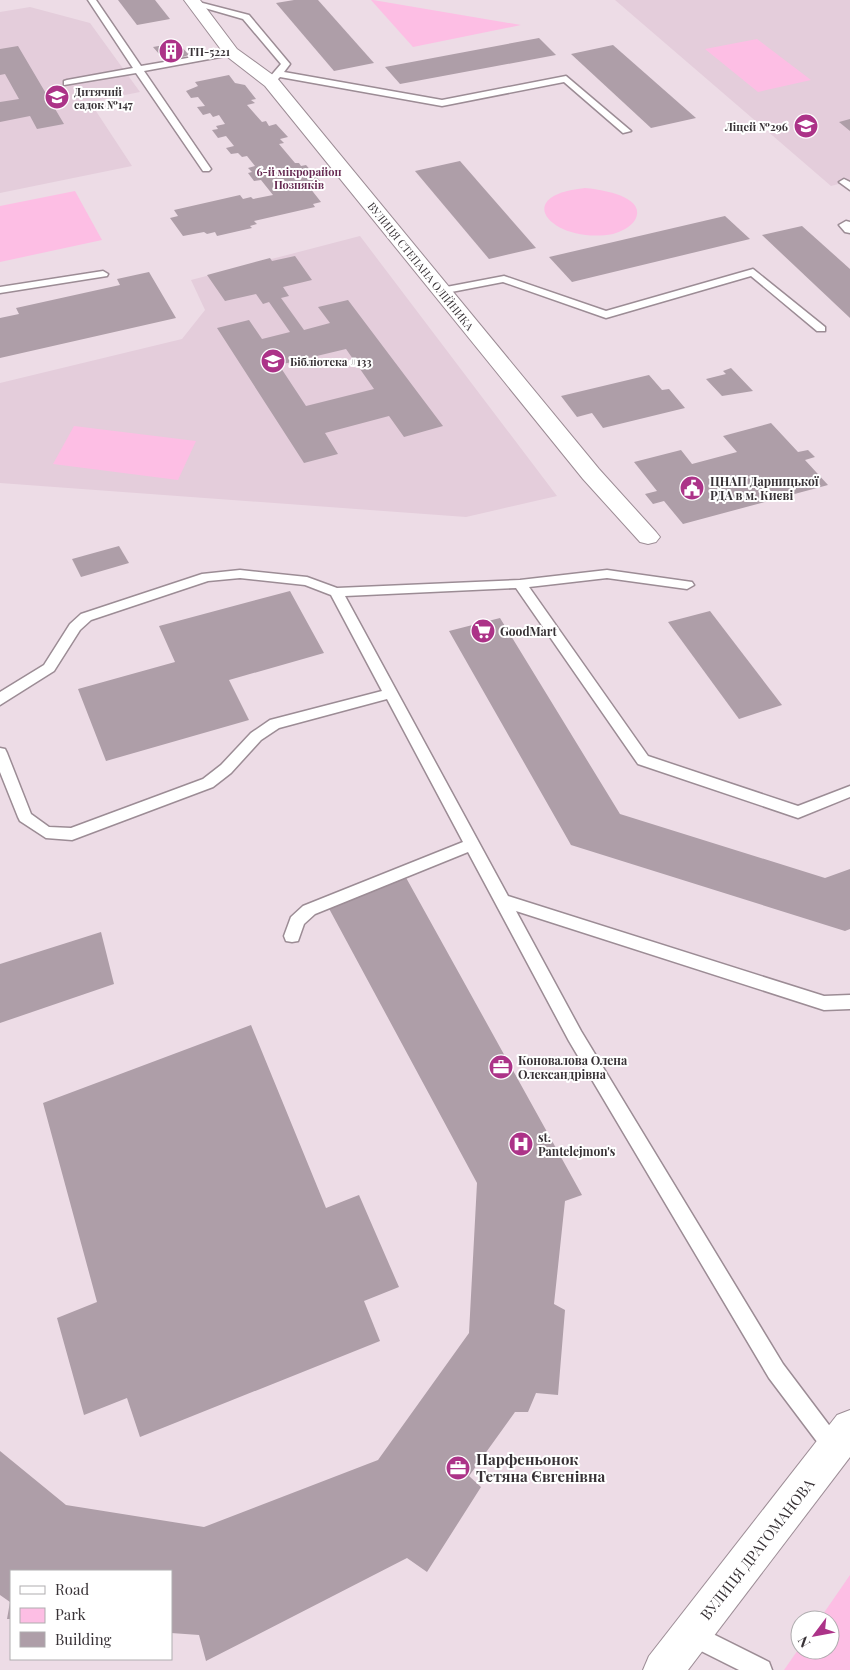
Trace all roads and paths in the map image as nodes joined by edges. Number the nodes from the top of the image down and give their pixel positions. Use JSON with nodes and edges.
{"nodes":[{"id":1,"x":92,"y":0,"type":"edge"},
{"id":2,"x":193,"y":1,"type":"edge"},
{"id":3,"x":231,"y":52,"type":"junction"},
{"id":4,"x":138,"y":68,"type":"junction"},
{"id":5,"x":274,"y":78,"type":"junction"},
{"id":6,"x":67,"y":83,"type":"dead end"},
{"id":7,"x":626,"y":131,"type":"dead end"},
{"id":8,"x":206,"y":169,"type":"dead end"},
{"id":9,"x":103,"y":274,"type":"dead end"},
{"id":10,"x":0,"y":290,"type":"edge"},
{"id":11,"x":441,"y":291,"type":"junction"},
{"id":12,"x":821,"y":329,"type":"dead end"},
{"id":13,"x":648,"y":536,"type":"dead end"},
{"id":14,"x":520,"y":584,"type":"junction"},
{"id":15,"x":687,"y":585,"type":"dead end"},
{"id":16,"x":336,"y":592,"type":"junction"},
{"id":17,"x":392,"y":693,"type":"junction"},
{"id":18,"x":0,"y":700,"type":"edge"},
{"id":19,"x":0,"y":753,"type":"edge"},
{"id":20,"x":850,"y":791,"type":"edge"},
{"id":21,"x":472,"y":844,"type":"junction"},
{"id":22,"x":501,"y":900,"type":"junction"},
{"id":23,"x":292,"y":936,"type":"dead end"},
{"id":24,"x":850,"y":1002,"type":"edge"},
{"id":25,"x":842,"y":1438,"type":"edge"},
{"id":26,"x":691,"y":1633,"type":"junction"},
{"id":27,"x":664,"y":1670,"type":"edge"},
{"id":28,"x":761,"y":1670,"type":"edge"}],
"edges":[{"from":1,"to":4,"type":"lane"},
{"from":2,"to":3,"type":"street","name":"ВУЛИЦЯ СТЕПАНА ОЛІЙНИКА"},
{"from":2,"to":5,"type":"lane"},
{"from":3,"to":4,"type":"lane"},
{"from":3,"to":5,"type":"street","name":"ВУЛИЦЯ СТЕПАНА ОЛІЙНИКА"},
{"from":4,"to":6,"type":"lane"},
{"from":4,"to":8,"type":"lane"},
{"from":5,"to":7,"type":"lane"},
{"from":5,"to":11,"type":"street","name":"ВУЛИЦЯ СТЕПАНА ОЛІЙНИКА"},
{"from":9,"to":10,"type":"lane"},
{"from":11,"to":12,"type":"lane"},
{"from":11,"to":13,"type":"street","name":"ВУЛИЦЯ СТЕПАНА ОЛІЙНИКА"},
{"from":14,"to":15,"type":"lane"},
{"from":14,"to":16,"type":"lane"},
{"from":14,"to":20,"type":"lane"},
{"from":16,"to":17,"type":"lane"},
{"from":16,"to":18,"type":"lane"},
{"from":17,"to":19,"type":"lane"},
{"from":17,"to":21,"type":"lane"},
{"from":21,"to":22,"type":"lane"},
{"from":21,"to":23,"type":"lane"},
{"from":22,"to":24,"type":"lane"},
{"from":22,"to":25,"type":"lane"},
{"from":25,"to":26,"type":"street","name":"ВУЛИЦЯ ДРАГОМАНОВА"},
{"from":26,"to":27,"type":"street","name":"ВУЛИЦЯ ДРАГОМАНОВА"},
{"from":26,"to":28,"type":"lane"}]}
